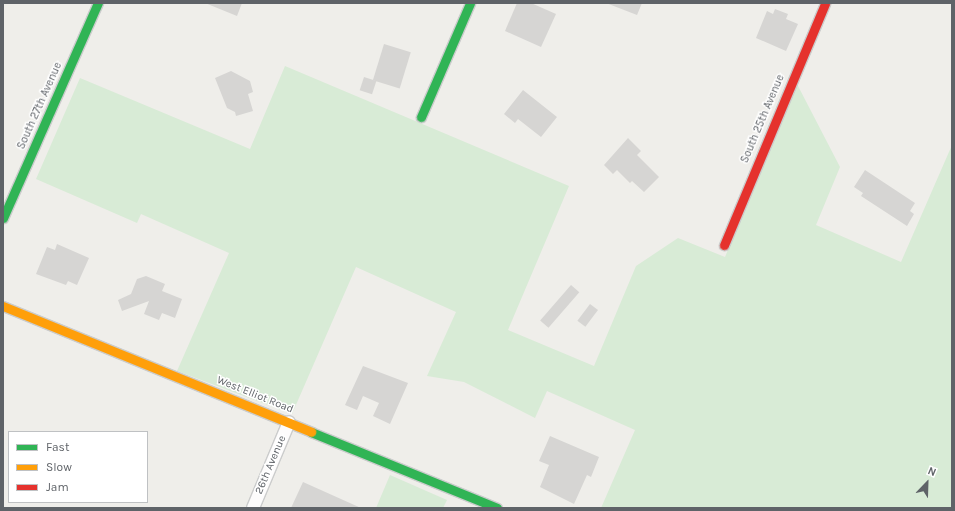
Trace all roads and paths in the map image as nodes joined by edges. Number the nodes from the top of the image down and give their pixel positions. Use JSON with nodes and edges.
{"nodes":[{"id":1,"x":98,"y":3,"type":"edge"},
{"id":2,"x":470,"y":3,"type":"edge"},
{"id":3,"x":824,"y":3,"type":"edge"},
{"id":4,"x":421,"y":117,"type":"dead end"},
{"id":5,"x":3,"y":218,"type":"edge"},
{"id":6,"x":724,"y":244,"type":"dead end"},
{"id":7,"x":3,"y":306,"type":"edge"},
{"id":8,"x":289,"y":422,"type":"junction"},
{"id":9,"x":478,"y":504,"type":"edge"},
{"id":10,"x":253,"y":508,"type":"edge"},
{"id":11,"x":497,"y":508,"type":"edge"}],
"edges":[{"from":1,"to":5,"type":"street","name":"South 27th Avenue"},
{"from":2,"to":4,"type":"street"},
{"from":3,"to":6,"type":"street","name":"South 25th Avenue"},
{"from":7,"to":8,"type":"street","name":"West Elliot Road"},
{"from":8,"to":9,"type":"street","name":"West Elliot Road"},
{"from":8,"to":10,"type":"street","name":"26th Avenue"},
{"from":9,"to":11,"type":"street","name":"West Elliot Road"}]}
